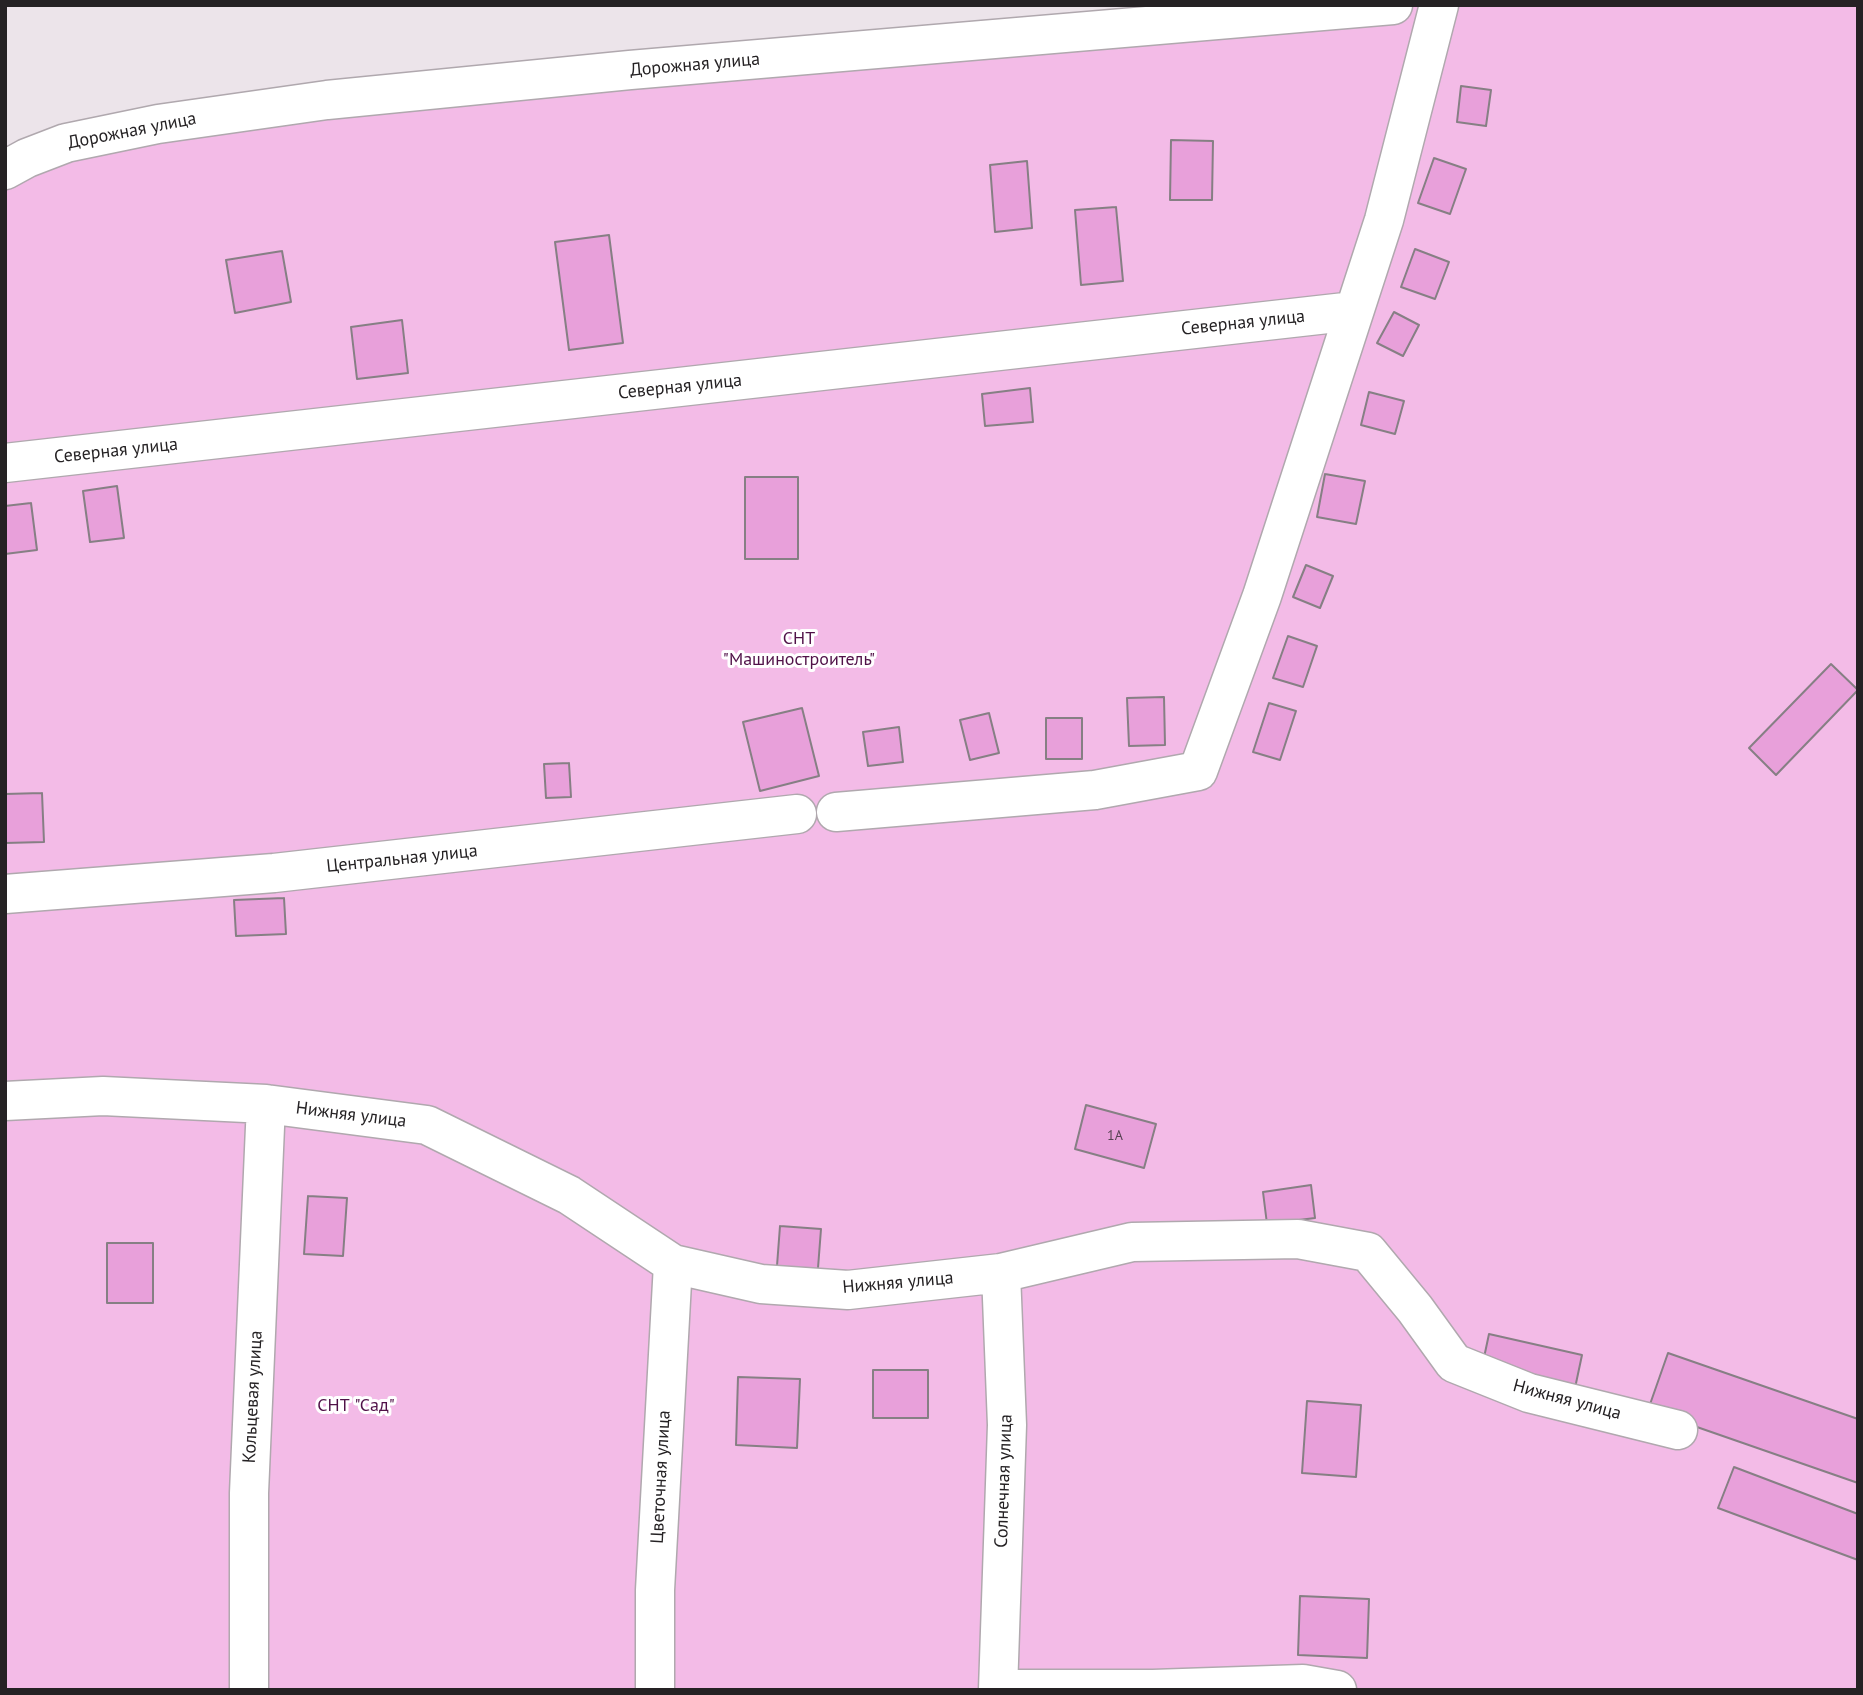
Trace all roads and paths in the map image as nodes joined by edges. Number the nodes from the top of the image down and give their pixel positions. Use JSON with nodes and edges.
{"nodes":[{"id":1,"x":1392,"y":5,"type":"edge"},
{"id":2,"x":1439,"y":5,"type":"edge"},
{"id":3,"x":5,"y":170,"type":"edge"},
{"id":4,"x":1354,"y":311,"type":"junction"},
{"id":5,"x":5,"y":464,"type":"edge"},
{"id":6,"x":836,"y":812,"type":"dead end"},
{"id":7,"x":797,"y":814,"type":"dead end"},
{"id":8,"x":5,"y":894,"type":"edge"},
{"id":9,"x":5,"y":1101,"type":"edge"},
{"id":10,"x":266,"y":1104,"type":"junction"},
{"id":11,"x":673,"y":1264,"type":"junction"},
{"id":12,"x":1001,"y":1273,"type":"junction"},
{"id":13,"x":1678,"y":1430,"type":"dead end"},
{"id":14,"x":1314,"y":1688,"type":"edge"},
{"id":15,"x":998,"y":1689,"type":"edge"},
{"id":16,"x":249,"y":1690,"type":"edge"},
{"id":17,"x":655,"y":1690,"type":"edge"}],
"edges":[{"from":1,"to":3,"type":"street","name":"Дорожная улица"},
{"from":2,"to":4,"type":"street"},
{"from":4,"to":5,"type":"street","name":"Северная улица"},
{"from":4,"to":6,"type":"street"},
{"from":7,"to":8,"type":"street","name":"Центральная улица"},
{"from":9,"to":10,"type":"street","name":"Нижняя улица"},
{"from":10,"to":11,"type":"street","name":"Нижняя улица"},
{"from":10,"to":16,"type":"street","name":"Кольцевая улица"},
{"from":11,"to":12,"type":"street","name":"Нижняя улица"},
{"from":11,"to":17,"type":"street","name":"Цветочная улица"},
{"from":12,"to":13,"type":"street","name":"Нижняя улица"},
{"from":12,"to":15,"type":"street","name":"Солнечная улица"},
{"from":14,"to":15,"type":"street"}]}
